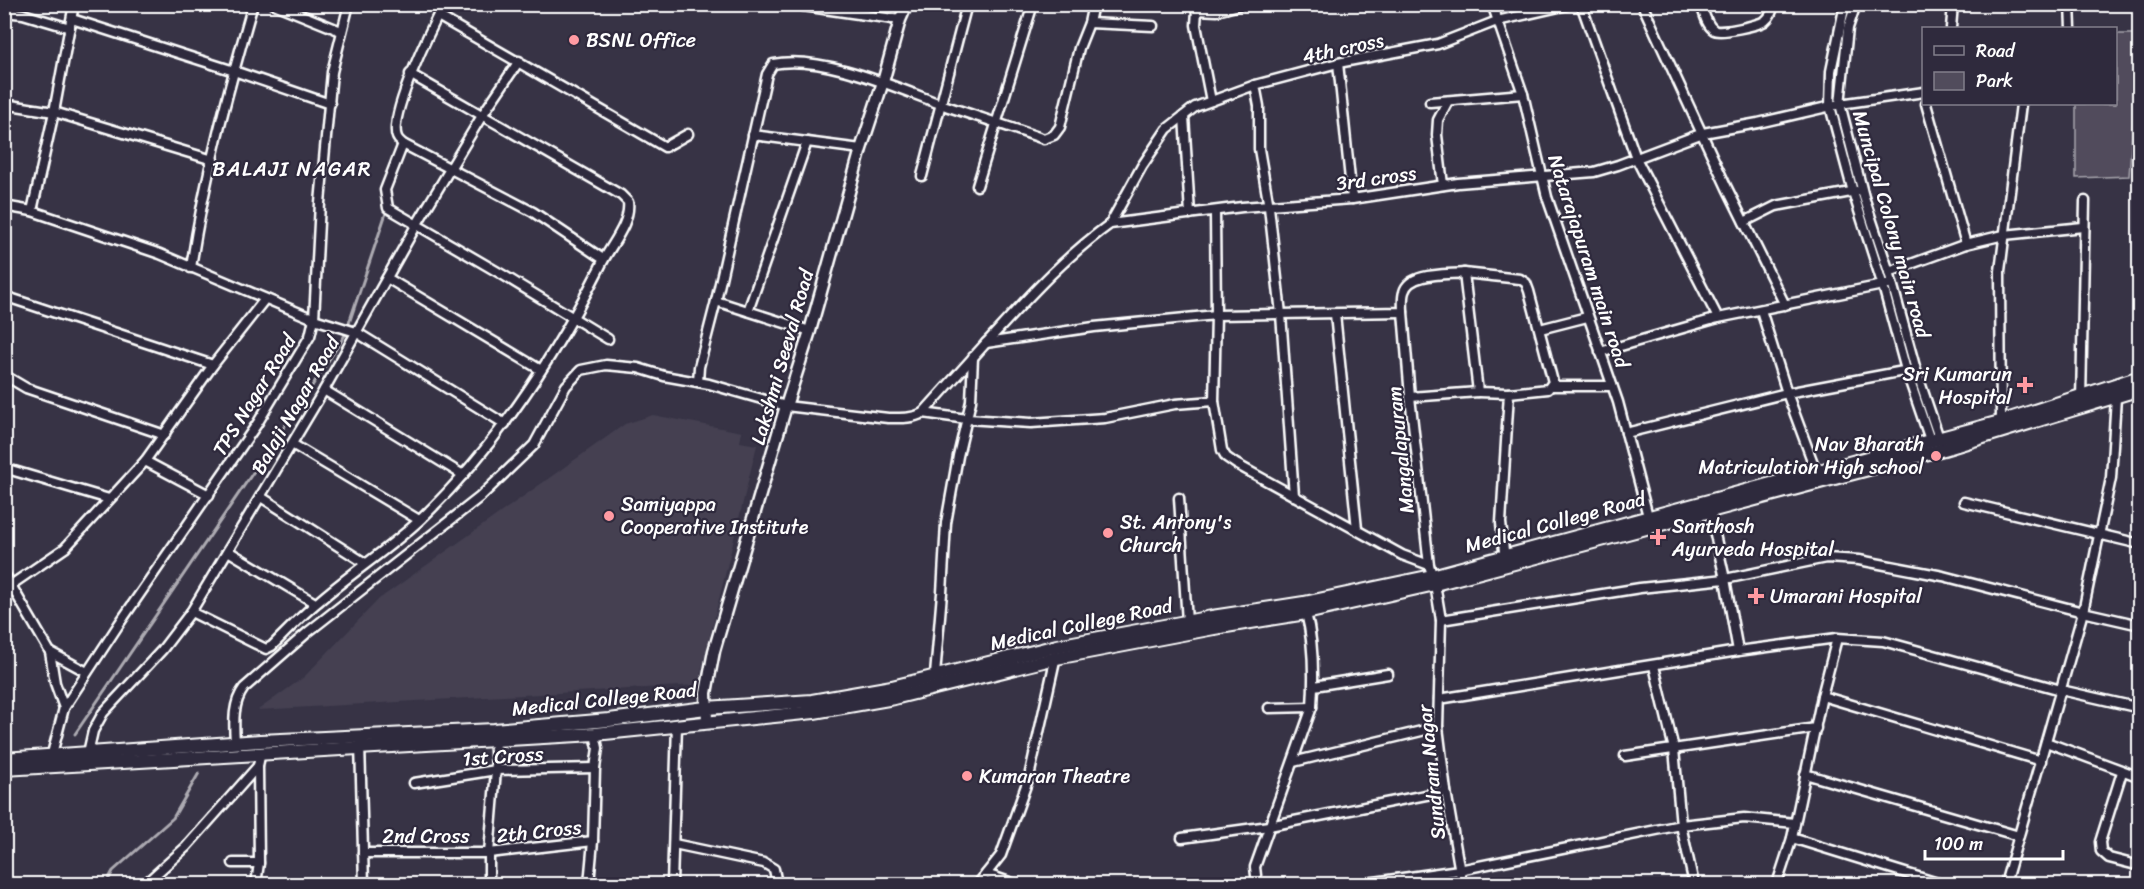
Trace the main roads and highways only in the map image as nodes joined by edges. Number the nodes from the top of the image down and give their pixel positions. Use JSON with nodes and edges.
{"nodes":[{"id":1,"x":2139,"y":377,"type":"edge"},
{"id":2,"x":2139,"y":389,"type":"edge"},
{"id":3,"x":2081,"y":402,"type":"junction"},
{"id":4,"x":2001,"y":427,"type":"junction"},
{"id":5,"x":1649,"y":523,"type":"junction"},
{"id":6,"x":1432,"y":575,"type":"junction"},
{"id":7,"x":1056,"y":652,"type":"junction"},
{"id":8,"x":813,"y":706,"type":"junction"},
{"id":9,"x":494,"y":736,"type":"junction"},
{"id":10,"x":360,"y":742,"type":"junction"},
{"id":11,"x":84,"y":757,"type":"junction"},
{"id":12,"x":4,"y":759,"type":"edge"},
{"id":13,"x":58,"y":760,"type":"junction"},
{"id":14,"x":4,"y":769,"type":"edge"}],
"edges":[{"from":1,"to":3,"type":"main road","name":"Medical College Road"},
{"from":2,"to":3,"type":"main road","name":"Medical College Road"},
{"from":3,"to":4,"type":"main road","name":"Medical College Road"},
{"from":4,"to":5,"type":"main road","name":"Medical College Road"},
{"from":4,"to":5,"type":"main road","name":"Medical College Road"},
{"from":5,"to":6,"type":"main road","name":"Medical College Road"},
{"from":6,"to":7,"type":"main road","name":"Medical College Road"},
{"from":6,"to":7,"type":"main road","name":"Medical College Road"},
{"from":7,"to":8,"type":"main road","name":"Medical College Road"},
{"from":7,"to":8,"type":"main road","name":"Medical College Road"},
{"from":8,"to":9,"type":"main road","name":"Medical College Road"},
{"from":8,"to":9,"type":"main road","name":"Medical College Road"},
{"from":9,"to":10,"type":"main road","name":"Medical College Road"},
{"from":10,"to":11,"type":"main road","name":"Medical College Road"},
{"from":10,"to":11,"type":"main road","name":"Medical College Road"},
{"from":11,"to":13,"type":"main road","name":"Medical College Road"},
{"from":12,"to":13,"type":"main road","name":"Medical College Road"},
{"from":13,"to":14,"type":"main road","name":"Medical College Road"}]}
